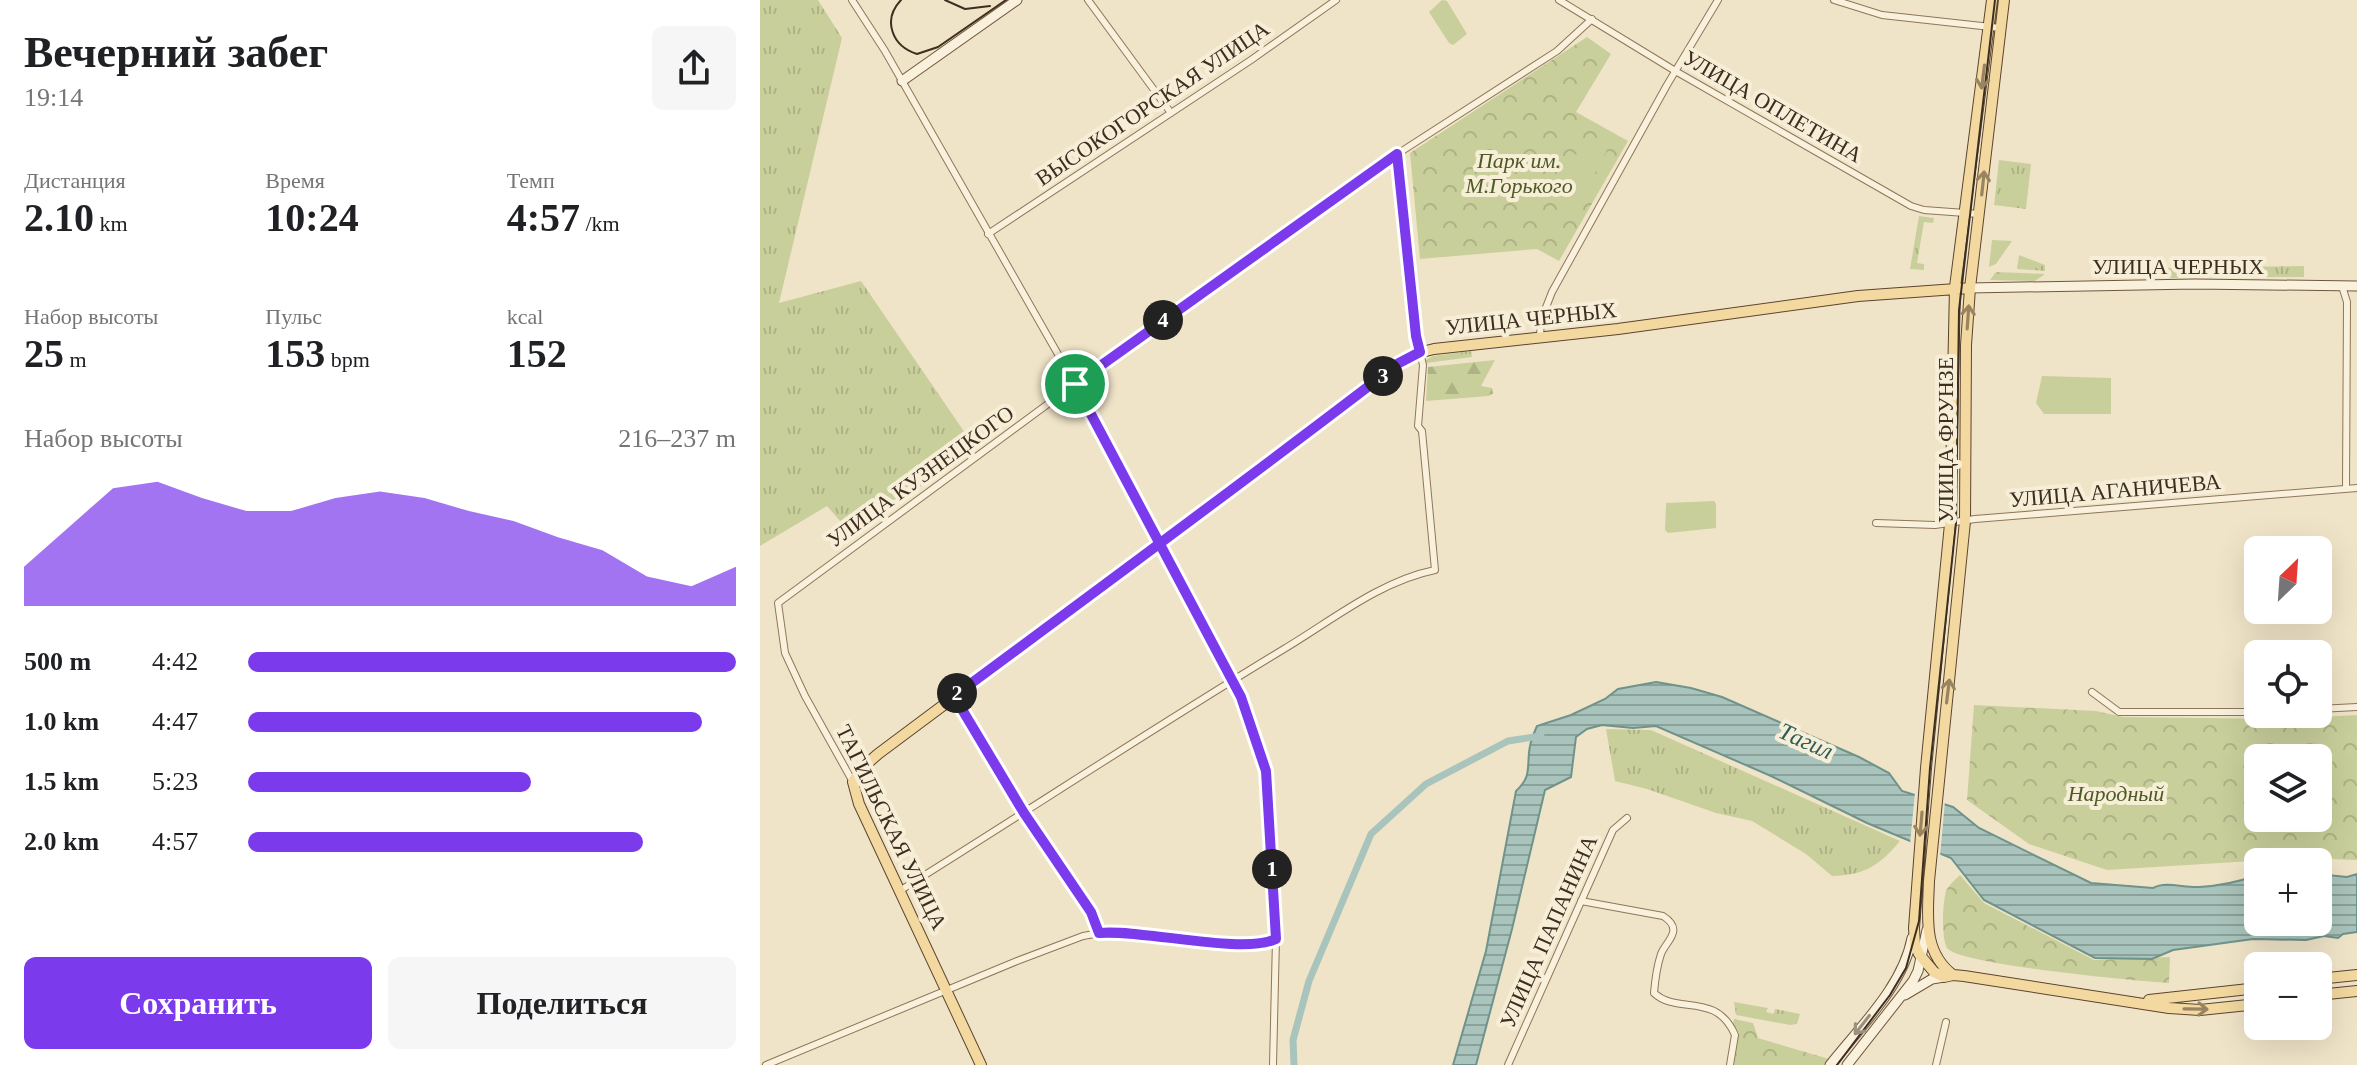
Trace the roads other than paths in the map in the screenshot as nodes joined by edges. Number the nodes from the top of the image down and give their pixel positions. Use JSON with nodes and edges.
{"nodes":[{"id":1,"x":852,"y":0,"type":"edge"},
{"id":2,"x":1017,"y":0,"type":"edge"},
{"id":3,"x":1088,"y":0,"type":"edge"},
{"id":4,"x":1336,"y":0,"type":"edge"},
{"id":5,"x":1559,"y":0,"type":"edge"},
{"id":6,"x":1718,"y":0,"type":"edge"},
{"id":7,"x":1834,"y":0,"type":"edge"},
{"id":8,"x":1992,"y":0,"type":"edge"},
{"id":9,"x":2004,"y":0,"type":"edge"},
{"id":10,"x":1592,"y":19,"type":"junction"},
{"id":11,"x":1995,"y":28,"type":"junction"},
{"id":12,"x":1677,"y":72,"type":"junction"},
{"id":13,"x":902,"y":81,"type":"junction"},
{"id":14,"x":1171,"y":113,"type":"junction"},
{"id":15,"x":1397,"y":154,"type":"junction"},
{"id":16,"x":1966,"y":213,"type":"junction"},
{"id":17,"x":1979,"y":214,"type":"junction"},
{"id":18,"x":988,"y":234,"type":"junction"},
{"id":19,"x":2342,"y":286,"type":"junction"},
{"id":20,"x":2357,"y":286,"type":"edge"},
{"id":21,"x":1955,"y":287,"type":"junction"},
{"id":22,"x":1970,"y":288,"type":"junction"},
{"id":23,"x":1540,"y":336,"type":"junction"},
{"id":24,"x":1420,"y":352,"type":"junction"},
{"id":25,"x":1075,"y":384,"type":"junction"},
{"id":26,"x":2346,"y":488,"type":"junction"},
{"id":27,"x":2357,"y":488,"type":"edge"},
{"id":28,"x":1965,"y":521,"type":"junction"},
{"id":29,"x":1876,"y":523,"type":"dead end"},
{"id":30,"x":1950,"y":524,"type":"junction"},
{"id":31,"x":1158,"y":545,"type":"junction"},
{"id":32,"x":778,"y":603,"type":"joint"},
{"id":33,"x":1232,"y":681,"type":"junction"},
{"id":34,"x":2092,"y":692,"type":"dead end"},
{"id":35,"x":954,"y":696,"type":"junction"},
{"id":36,"x":2357,"y":707,"type":"edge"},
{"id":37,"x":2332,"y":708,"type":"edge"},
{"id":38,"x":2244,"y":712,"type":"edge"},
{"id":39,"x":853,"y":782,"type":"junction"},
{"id":40,"x":1024,"y":813,"type":"junction"},
{"id":41,"x":1627,"y":818,"type":"dead end"},
{"id":42,"x":901,"y":890,"type":"junction"},
{"id":43,"x":1581,"y":901,"type":"junction"},
{"id":44,"x":1914,"y":928,"type":"junction"},
{"id":45,"x":1927,"y":930,"type":"junction"},
{"id":46,"x":1099,"y":933,"type":"junction"},
{"id":47,"x":1276,"y":939,"type":"junction"},
{"id":48,"x":1923,"y":965,"type":"junction"},
{"id":49,"x":1948,"y":974,"type":"junction"},
{"id":50,"x":2357,"y":975,"type":"edge"},
{"id":51,"x":2332,"y":978,"type":"edge"},
{"id":52,"x":1893,"y":984,"type":"junction"},
{"id":53,"x":947,"y":989,"type":"junction"},
{"id":54,"x":2244,"y":989,"type":"edge"},
{"id":55,"x":2357,"y":991,"type":"edge"},
{"id":56,"x":2332,"y":994,"type":"edge"},
{"id":57,"x":1899,"y":999,"type":"junction"},
{"id":58,"x":2135,"y":1001,"type":"junction"},
{"id":59,"x":2244,"y":1005,"type":"edge"},
{"id":60,"x":1946,"y":1022,"type":"dead end"},
{"id":61,"x":766,"y":1065,"type":"edge"},
{"id":62,"x":981,"y":1065,"type":"edge"},
{"id":63,"x":1273,"y":1065,"type":"edge"},
{"id":64,"x":1508,"y":1065,"type":"edge"},
{"id":65,"x":1730,"y":1065,"type":"edge"},
{"id":66,"x":1830,"y":1065,"type":"edge"},
{"id":67,"x":1847,"y":1065,"type":"edge"},
{"id":68,"x":1936,"y":1065,"type":"edge"}],
"edges":[{"from":1,"to":13,"type":"street"},
{"from":2,"to":13,"type":"street"},
{"from":3,"to":14,"type":"street"},
{"from":4,"to":14,"type":"street","name":"ВЫСОКОГОРСКАЯ УЛИЦА"},
{"from":5,"to":10,"type":"street","name":"УЛИЦА ОПЛЕТИНА"},
{"from":6,"to":12,"type":"street"},
{"from":7,"to":11,"type":"street"},
{"from":8,"to":11,"type":"main road","name":"УЛИЦА ФРУНЗЕ"},
{"from":9,"to":11,"type":"main road","name":"УЛИЦА ФРУНЗЕ"},
{"from":10,"to":12,"type":"street","name":"УЛИЦА ОПЛЕТИНА"},
{"from":10,"to":15,"type":"street","name":"УЛИЦА КУЗНЕЦКОГО"},
{"from":11,"to":16,"type":"main road","name":"УЛИЦА ФРУНЗЕ","one_way":true},
{"from":17,"to":11,"type":"main road","name":"УЛИЦА ФРУНЗЕ","one_way":true},
{"from":12,"to":16,"type":"street","name":"УЛИЦА ОПЛЕТИНА"},
{"from":12,"to":23,"type":"street"},
{"from":13,"to":18,"type":"street"},
{"from":14,"to":18,"type":"street","name":"ВЫСОКОГОРСКАЯ УЛИЦА"},
{"from":15,"to":24,"type":"street"},
{"from":15,"to":25,"type":"street","name":"УЛИЦА КУЗНЕЦКОГО"},
{"from":16,"to":17,"type":"street","name":"УЛИЦА ОПЛЕТИНА"},
{"from":16,"to":21,"type":"main road","name":"УЛИЦА ФРУНЗЕ"},
{"from":17,"to":22,"type":"main road","name":"УЛИЦА ФРУНЗЕ"},
{"from":18,"to":25,"type":"street"},
{"from":19,"to":20,"type":"street","name":"УЛИЦА ЧЕРНЫХ"},
{"from":19,"to":22,"type":"street","name":"УЛИЦА ЧЕРНЫХ"},
{"from":19,"to":26,"type":"street"},
{"from":21,"to":22,"type":"main road","name":"УЛИЦА ЧЕРНЫХ"},
{"from":21,"to":23,"type":"main road","name":"УЛИЦА ЧЕРНЫХ"},
{"from":21,"to":30,"type":"main road","name":"УЛИЦА ФРУНЗЕ"},
{"from":28,"to":22,"type":"main road","name":"УЛИЦА ФРУНЗЕ","one_way":true},
{"from":23,"to":24,"type":"main road","name":"УЛИЦА ЧЕРНЫХ"},
{"from":24,"to":31,"type":"main road","name":"УЛИЦА ЧЕРНЫХ"},
{"from":24,"to":33,"type":"street"},
{"from":25,"to":31,"type":"street"},
{"from":25,"to":32,"type":"street","name":"УЛИЦА КУЗНЕЦКОГО"},
{"from":26,"to":27,"type":"street","name":"УЛИЦА АГАНИЧЕВА"},
{"from":26,"to":28,"type":"street","name":"УЛИЦА АГАНИЧЕВА"},
{"from":28,"to":30,"type":"street","name":"УЛИЦА АГАНИЧЕВА"},
{"from":45,"to":28,"type":"main road","name":"УЛИЦА ФРУНЗЕ","one_way":true},
{"from":29,"to":30,"type":"street","name":"УЛИЦА АГАНИЧЕВА"},
{"from":30,"to":44,"type":"main road","name":"УЛИЦА ФРУНЗЕ","one_way":true},
{"from":31,"to":33,"type":"street"},
{"from":31,"to":35,"type":"main road","name":"УЛИЦА ЧЕРНЫХ"},
{"from":32,"to":39,"type":"street","name":"ТАГИЛЬСКАЯ УЛИЦА"},
{"from":33,"to":40,"type":"street"},
{"from":33,"to":47,"type":"street"},
{"from":34,"to":38,"type":"street"},
{"from":35,"to":39,"type":"main road","name":"УЛИЦА ЧЕРНЫХ"},
{"from":35,"to":40,"type":"street"},
{"from":36,"to":37,"type":"street"},
{"from":39,"to":42,"type":"main road","name":"ТАГИЛЬСКАЯ УЛИЦА"},
{"from":40,"to":42,"type":"street"},
{"from":40,"to":46,"type":"street"},
{"from":41,"to":43,"type":"street","name":"УЛИЦА ПАПАНИНА"},
{"from":42,"to":53,"type":"main road","name":"ТАГИЛЬСКАЯ УЛИЦА"},
{"from":43,"to":64,"type":"street","name":"УЛИЦА ПАПАНИНА"},
{"from":43,"to":65,"type":"street"},
{"from":44,"to":48,"type":"main road","name":"УЛИЦА ФРУНЗЕ"},
{"from":44,"to":52,"type":"street"},
{"from":45,"to":48,"type":"street"},
{"from":45,"to":49,"type":"main road"},
{"from":46,"to":47,"type":"street"},
{"from":46,"to":53,"type":"street"},
{"from":47,"to":63,"type":"street"},
{"from":48,"to":49,"type":"main road"},
{"from":48,"to":52,"type":"street"},
{"from":48,"to":57,"type":"street"},
{"from":49,"to":57,"type":"street"},
{"from":49,"to":58,"type":"main road"},
{"from":50,"to":51,"type":"main road"},
{"from":52,"to":66,"type":"street","one_way":true},
{"from":53,"to":61,"type":"street"},
{"from":53,"to":62,"type":"main road","name":"ТАГИЛЬСКАЯ УЛИЦА"},
{"from":54,"to":58,"type":"main road"},
{"from":55,"to":56,"type":"main road"},
{"from":57,"to":67,"type":"street"},
{"from":58,"to":59,"type":"main road","one_way":true},
{"from":60,"to":68,"type":"street"}]}
